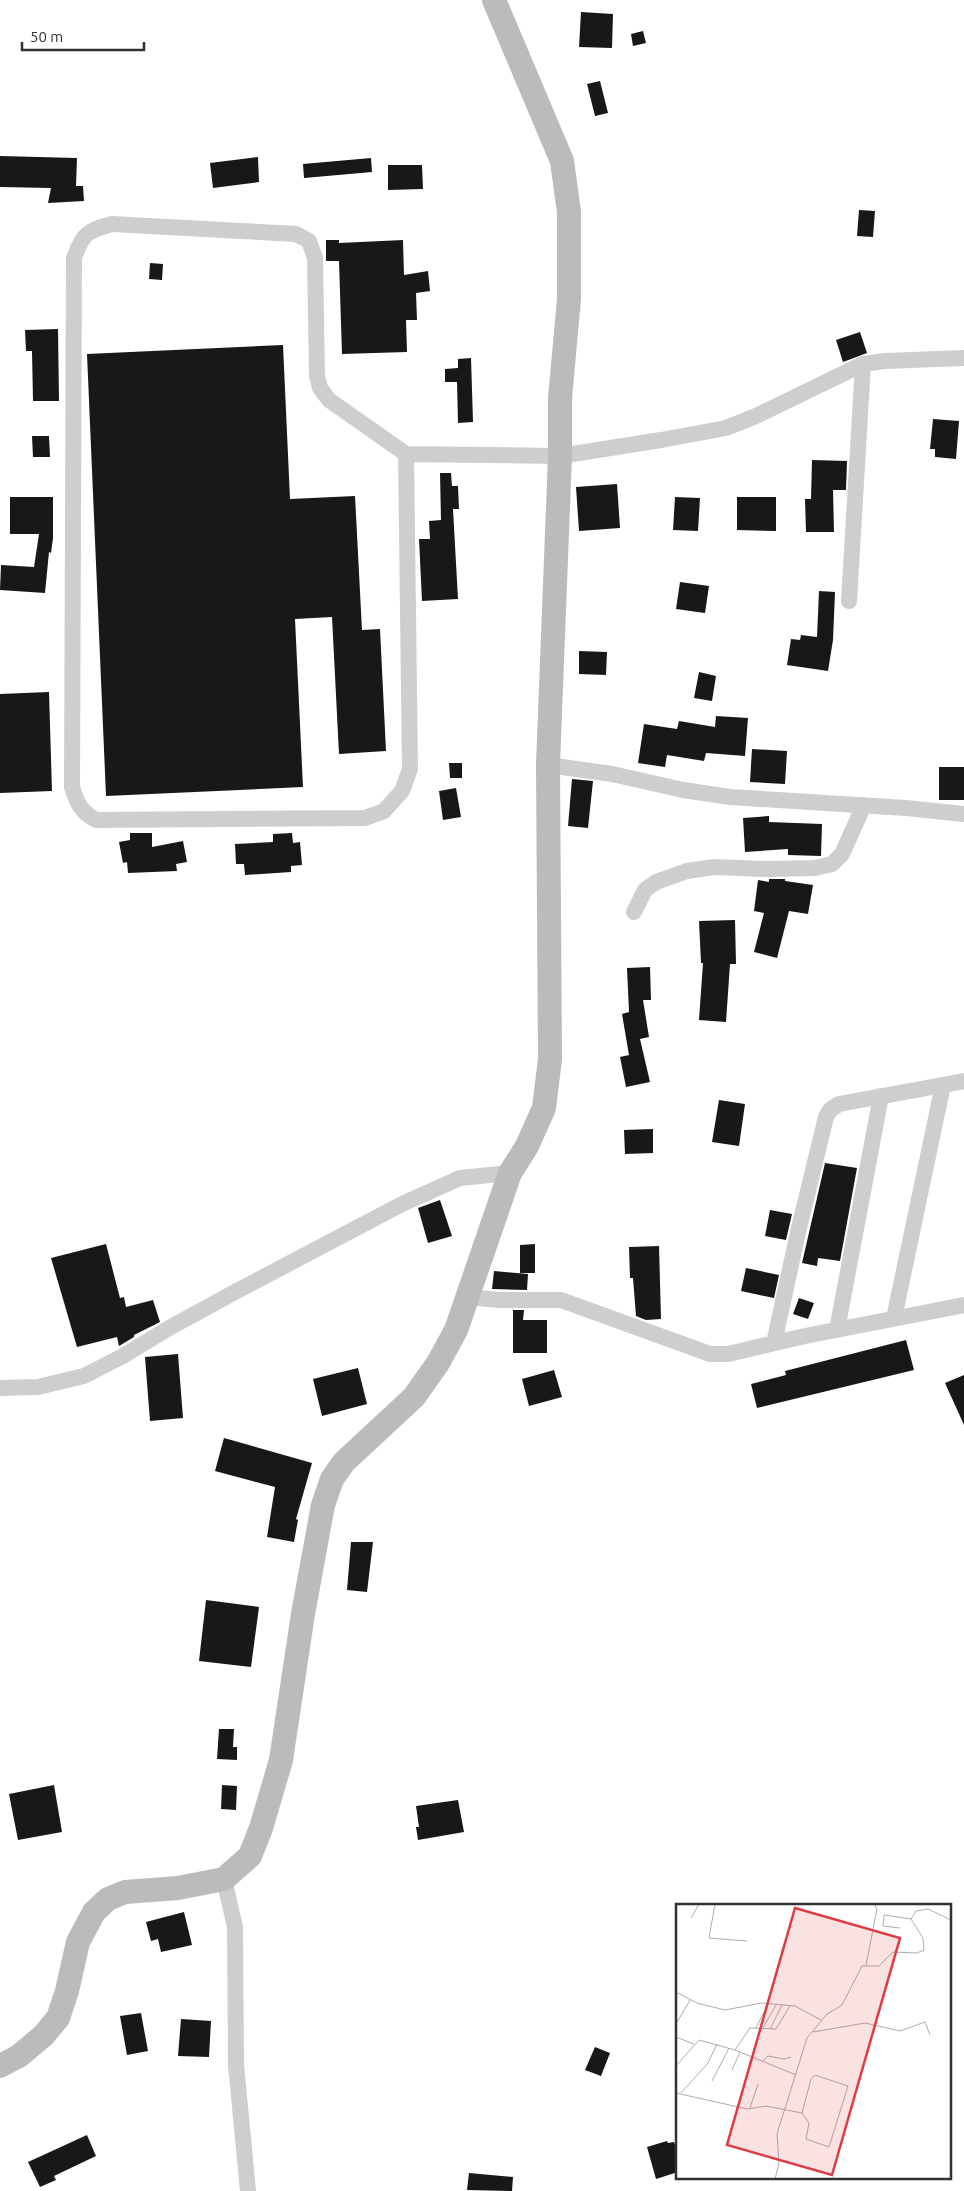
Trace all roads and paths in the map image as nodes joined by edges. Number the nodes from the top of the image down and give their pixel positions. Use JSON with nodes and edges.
{"nodes":[{"id":1,"x":494,"y":0,"type":"edge"},
{"id":2,"x":964,"y":358,"type":"edge"},
{"id":3,"x":863,"y":364,"type":"junction"},
{"id":4,"x":406,"y":454,"type":"junction"},
{"id":5,"x":560,"y":456,"type":"junction"},
{"id":6,"x":849,"y":601,"type":"dead end"},
{"id":7,"x":548,"y":765,"type":"junction"},
{"id":8,"x":864,"y":805,"type":"junction"},
{"id":9,"x":964,"y":814,"type":"edge"},
{"id":10,"x":634,"y":912,"type":"dead end"},
{"id":11,"x":964,"y":1081,"type":"edge"},
{"id":12,"x":943,"y":1085,"type":"junction"},
{"id":13,"x":881,"y":1096,"type":"junction"},
{"id":14,"x":510,"y":1173,"type":"junction"},
{"id":15,"x":466,"y":1297,"type":"junction"},
{"id":16,"x":963,"y":1301,"type":"edge"},
{"id":17,"x":894,"y":1318,"type":"junction"},
{"id":18,"x":838,"y":1330,"type":"junction"},
{"id":19,"x":774,"y":1343,"type":"junction"},
{"id":20,"x":0,"y":1388,"type":"edge"},
{"id":21,"x":224,"y":1879,"type":"junction"},
{"id":22,"x":0,"y":2066,"type":"edge"},
{"id":23,"x":248,"y":2191,"type":"edge"}],
"edges":[{"from":1,"to":5,"type":"main road"},
{"from":2,"to":3,"type":"street"},
{"from":3,"to":5,"type":"street"},
{"from":3,"to":6,"type":"street"},
{"from":4,"to":4,"type":"street"},
{"from":4,"to":5,"type":"street"},
{"from":5,"to":7,"type":"main road"},
{"from":7,"to":8,"type":"street"},
{"from":7,"to":14,"type":"main road"},
{"from":8,"to":9,"type":"street"},
{"from":8,"to":10,"type":"street"},
{"from":11,"to":12,"type":"street"},
{"from":12,"to":13,"type":"street"},
{"from":12,"to":17,"type":"street"},
{"from":13,"to":18,"type":"street"},
{"from":13,"to":19,"type":"street"},
{"from":14,"to":15,"type":"main road"},
{"from":14,"to":20,"type":"street"},
{"from":15,"to":19,"type":"street"},
{"from":15,"to":21,"type":"main road"},
{"from":16,"to":17,"type":"street"},
{"from":17,"to":18,"type":"street"},
{"from":18,"to":19,"type":"street"},
{"from":21,"to":22,"type":"main road"},
{"from":21,"to":23,"type":"street"}]}
